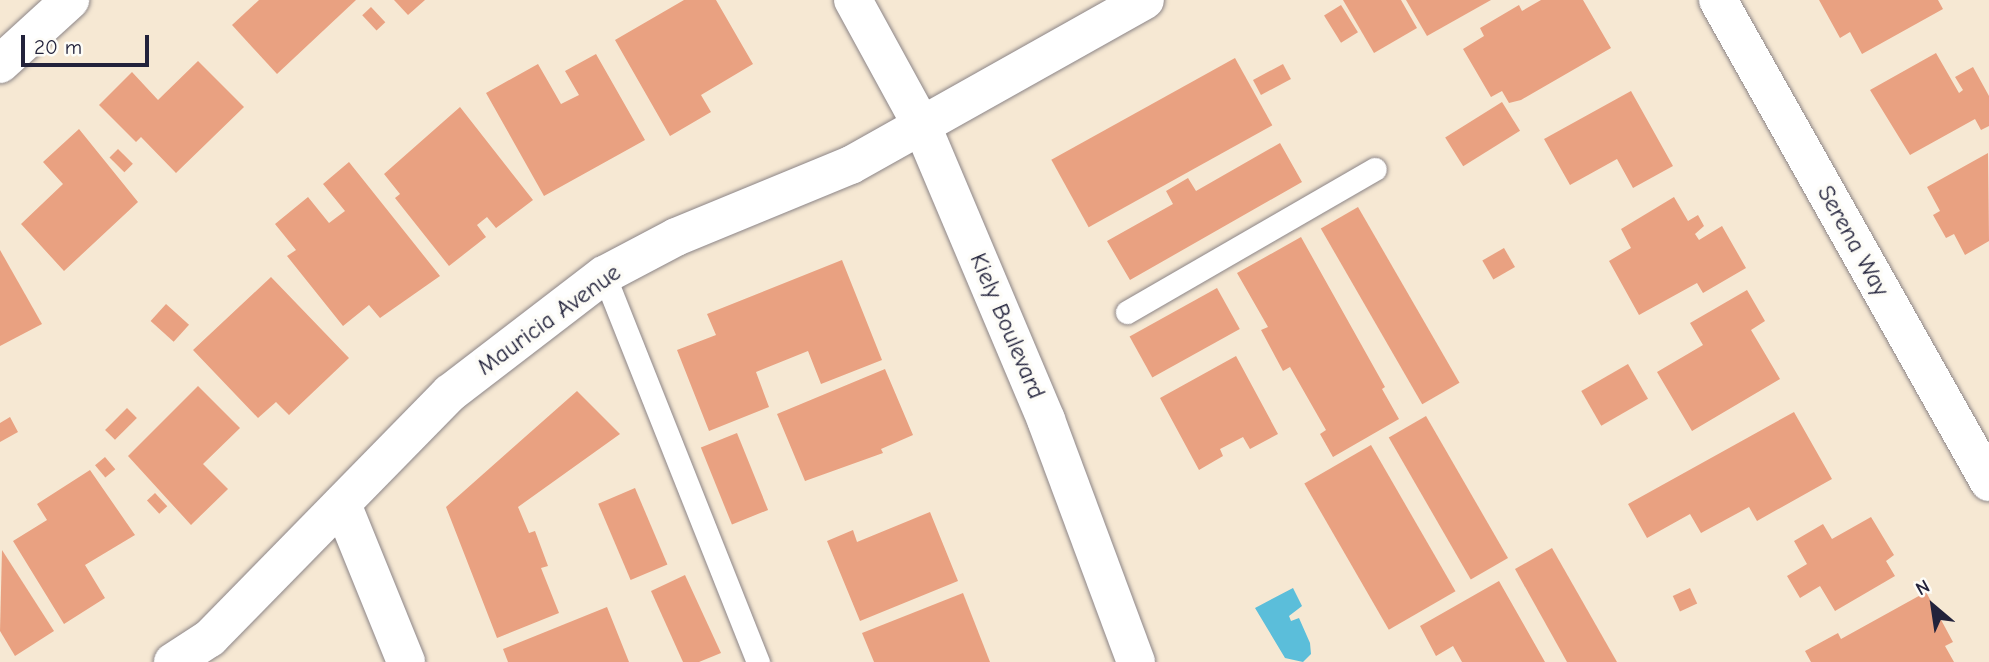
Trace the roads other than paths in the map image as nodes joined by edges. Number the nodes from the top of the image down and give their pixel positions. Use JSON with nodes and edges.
{"nodes":[{"id":1,"x":70,"y":0,"type":"edge"},
{"id":2,"x":853,"y":0,"type":"edge"},
{"id":3,"x":1145,"y":0,"type":"edge"},
{"id":4,"x":1718,"y":0,"type":"edge"},
{"id":5,"x":0,"y":64,"type":"edge"},
{"id":6,"x":922,"y":126,"type":"junction"},
{"id":7,"x":1376,"y":169,"type":"dead end"},
{"id":8,"x":604,"y":275,"type":"junction"},
{"id":9,"x":1127,"y":312,"type":"dead end"},
{"id":10,"x":1989,"y":482,"type":"edge"},
{"id":11,"x":342,"y":504,"type":"junction"},
{"id":12,"x":173,"y":662,"type":"edge"},
{"id":13,"x":407,"y":662,"type":"edge"},
{"id":14,"x":758,"y":662,"type":"edge"},
{"id":15,"x":1136,"y":662,"type":"edge"}],
"edges":[{"from":1,"to":5,"type":"street"},
{"from":2,"to":6,"type":"street","name":"Kiely Boulevard"},
{"from":3,"to":6,"type":"street","name":"Mauricia Avenue"},
{"from":4,"to":10,"type":"street","name":"Serena Way"},
{"from":6,"to":8,"type":"street","name":"Mauricia Avenue"},
{"from":6,"to":15,"type":"street","name":"Kiely Boulevard"},
{"from":7,"to":9,"type":"lane"},
{"from":8,"to":11,"type":"street","name":"Mauricia Avenue"},
{"from":8,"to":14,"type":"lane"},
{"from":11,"to":12,"type":"street","name":"Mauricia Avenue"},
{"from":11,"to":13,"type":"street"}]}
